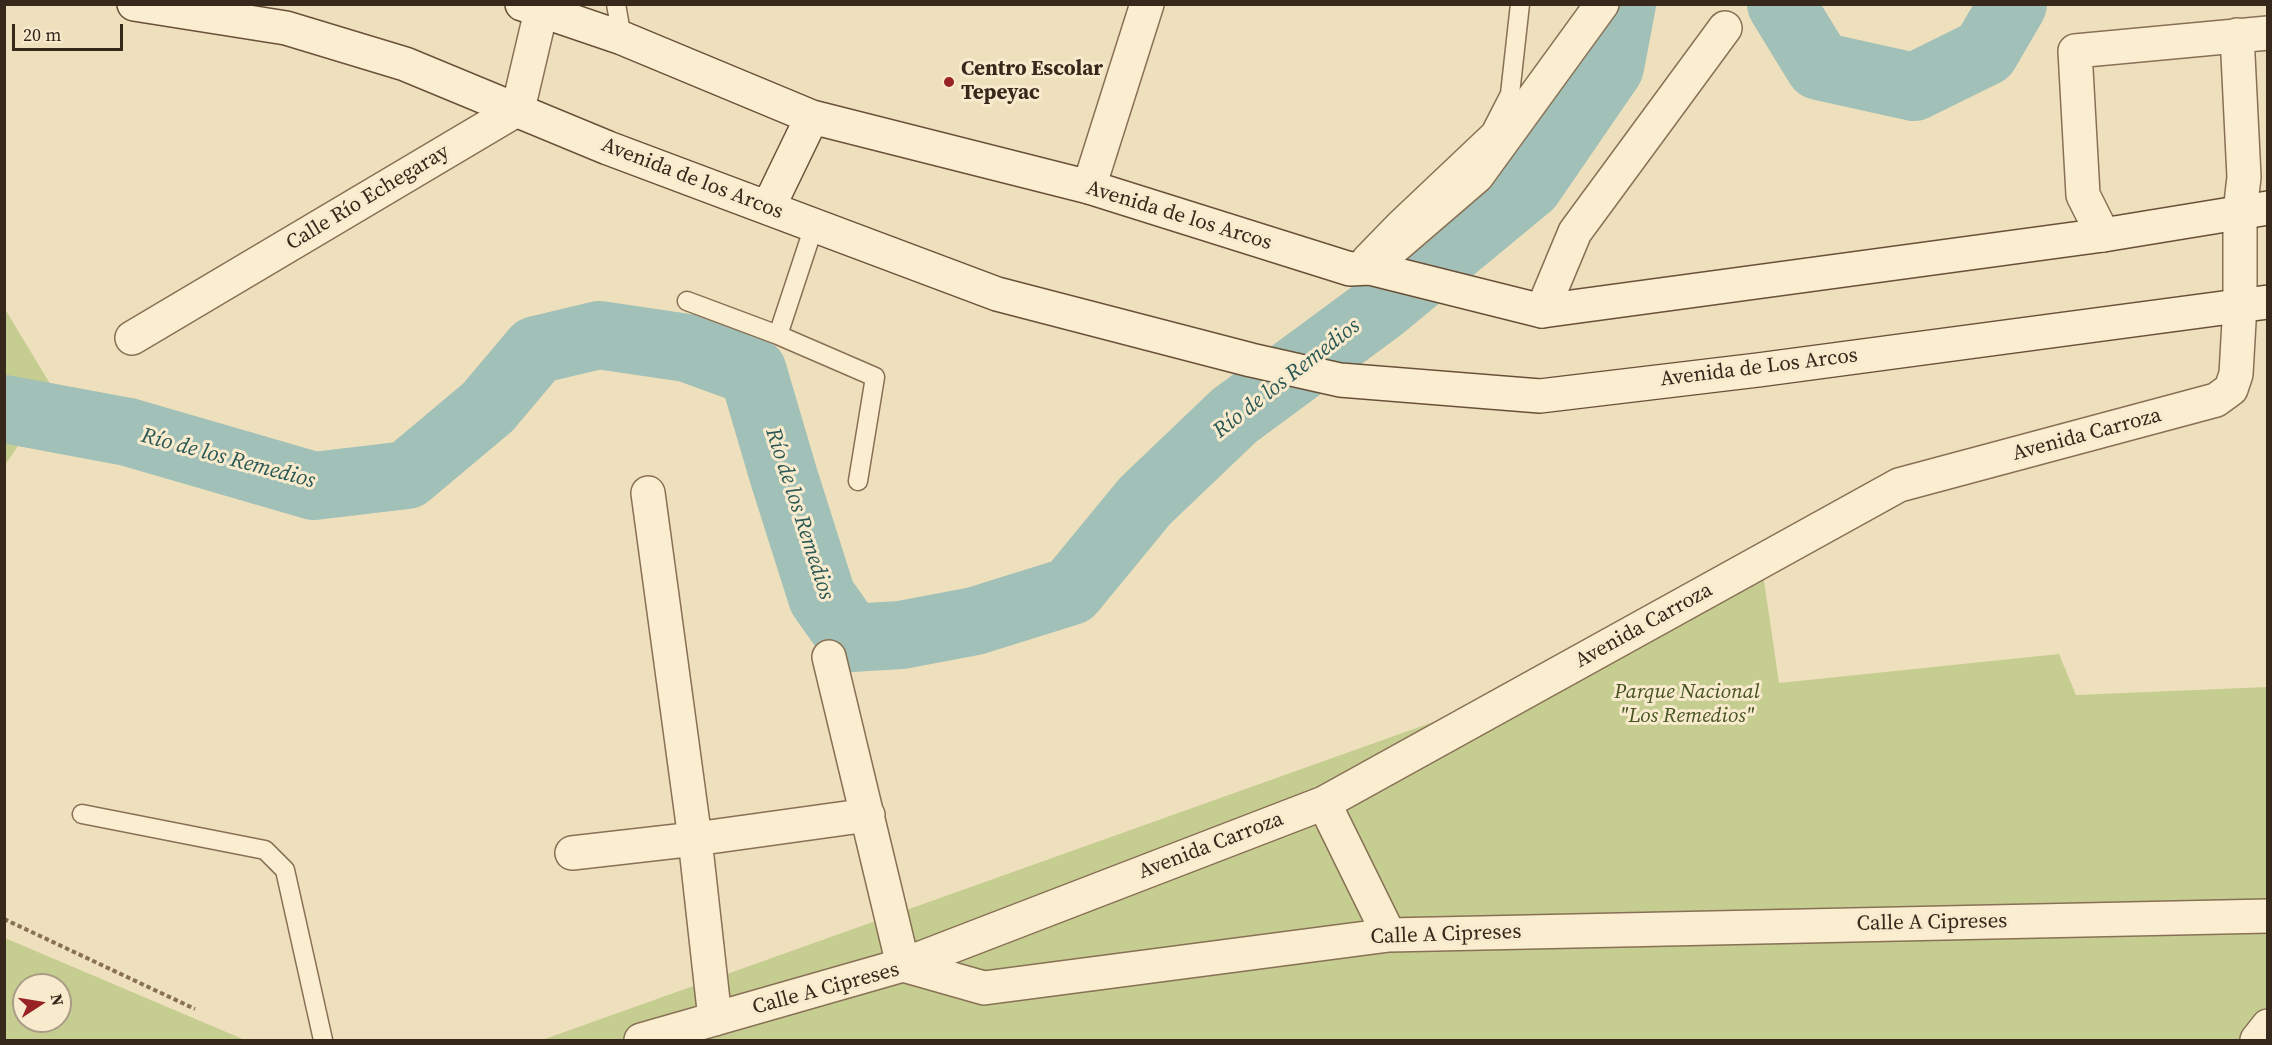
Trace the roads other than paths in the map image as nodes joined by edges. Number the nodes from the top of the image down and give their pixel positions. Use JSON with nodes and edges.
{"nodes":[{"id":1,"x":134,"y":4,"type":"edge"},
{"id":2,"x":616,"y":4,"type":"edge"},
{"id":3,"x":1147,"y":4,"type":"edge"},
{"id":4,"x":1520,"y":4,"type":"edge"},
{"id":5,"x":1602,"y":4,"type":"edge"},
{"id":6,"x":534,"y":7,"type":"edge"},
{"id":7,"x":1725,"y":28,"type":"dead end"},
{"id":8,"x":2252,"y":34,"type":"edge"},
{"id":9,"x":622,"y":38,"type":"junction"},
{"id":10,"x":518,"y":109,"type":"junction"},
{"id":11,"x":812,"y":117,"type":"junction"},
{"id":12,"x":1089,"y":187,"type":"junction"},
{"id":13,"x":768,"y":208,"type":"junction"},
{"id":14,"x":2254,"y":210,"type":"edge"},
{"id":15,"x":814,"y":226,"type":"junction"},
{"id":16,"x":2103,"y":235,"type":"junction"},
{"id":17,"x":1371,"y":271,"type":"junction"},
{"id":18,"x":687,"y":301,"type":"dead end"},
{"id":19,"x":2254,"y":303,"type":"edge"},
{"id":20,"x":1542,"y":311,"type":"junction"},
{"id":21,"x":778,"y":335,"type":"junction"},
{"id":22,"x":132,"y":338,"type":"dead end"},
{"id":23,"x":1251,"y":360,"type":"joint"},
{"id":24,"x":858,"y":481,"type":"dead end"},
{"id":25,"x":648,"y":493,"type":"dead end"},
{"id":26,"x":829,"y":657,"type":"dead end"},
{"id":27,"x":1324,"y":803,"type":"junction"},
{"id":28,"x":82,"y":814,"type":"dead end"},
{"id":29,"x":868,"y":815,"type":"junction"},
{"id":30,"x":695,"y":839,"type":"junction"},
{"id":31,"x":572,"y":853,"type":"dead end"},
{"id":32,"x":2268,"y":916,"type":"edge"},
{"id":33,"x":1389,"y":935,"type":"junction"},
{"id":34,"x":903,"y":965,"type":"junction"},
{"id":35,"x":715,"y":1019,"type":"junction"},
{"id":36,"x":2268,"y":1026,"type":"edge"},
{"id":37,"x":323,"y":1041,"type":"edge"},
{"id":38,"x":641,"y":1041,"type":"edge"},
{"id":39,"x":2257,"y":1041,"type":"edge"}],
"edges":[{"from":1,"to":10,"type":"street","name":"Avenida de los Arcos"},
{"from":2,"to":9,"type":"lane"},
{"from":3,"to":12,"type":"street"},
{"from":4,"to":17,"type":"lane"},
{"from":5,"to":17,"type":"street"},
{"from":6,"to":9,"type":"street","name":"Avenida de los Arcos"},
{"from":6,"to":10,"type":"street"},
{"from":7,"to":20,"type":"street"},
{"from":8,"to":14,"type":"street","name":"Avenida Carroza"},
{"from":8,"to":16,"type":"street"},
{"from":9,"to":11,"type":"street","name":"Avenida de los Arcos"},
{"from":10,"to":13,"type":"street","name":"Avenida de los Arcos"},
{"from":10,"to":22,"type":"street","name":"Calle Río Echegaray"},
{"from":11,"to":12,"type":"street","name":"Avenida de los Arcos"},
{"from":11,"to":13,"type":"street"},
{"from":12,"to":17,"type":"street","name":"Avenida de los Arcos"},
{"from":13,"to":15,"type":"street","name":"Avenida de los Arcos"},
{"from":14,"to":16,"type":"street"},
{"from":14,"to":19,"type":"street","name":"Avenida Carroza"},
{"from":15,"to":21,"type":"lane"},
{"from":15,"to":23,"type":"street","name":"Avenida de los Arcos"},
{"from":16,"to":20,"type":"street"},
{"from":17,"to":20,"type":"street"},
{"from":18,"to":21,"type":"lane"},
{"from":19,"to":23,"type":"street","name":"Avenida de Los Arcos"},
{"from":19,"to":27,"type":"street","name":"Avenida Carroza"},
{"from":21,"to":24,"type":"lane"},
{"from":25,"to":30,"type":"street"},
{"from":26,"to":29,"type":"street"},
{"from":27,"to":33,"type":"street"},
{"from":27,"to":34,"type":"street","name":"Avenida Carroza"},
{"from":28,"to":37,"type":"lane"},
{"from":29,"to":30,"type":"street"},
{"from":29,"to":34,"type":"street"},
{"from":30,"to":31,"type":"street"},
{"from":30,"to":35,"type":"street"},
{"from":32,"to":33,"type":"street","name":"Calle A Cipreses"},
{"from":33,"to":34,"type":"street","name":"Calle A Cipreses"},
{"from":34,"to":35,"type":"street","name":"Calle A Cipreses"},
{"from":35,"to":38,"type":"street","name":"Calle A Cipreses"},
{"from":36,"to":39,"type":"street"}]}
